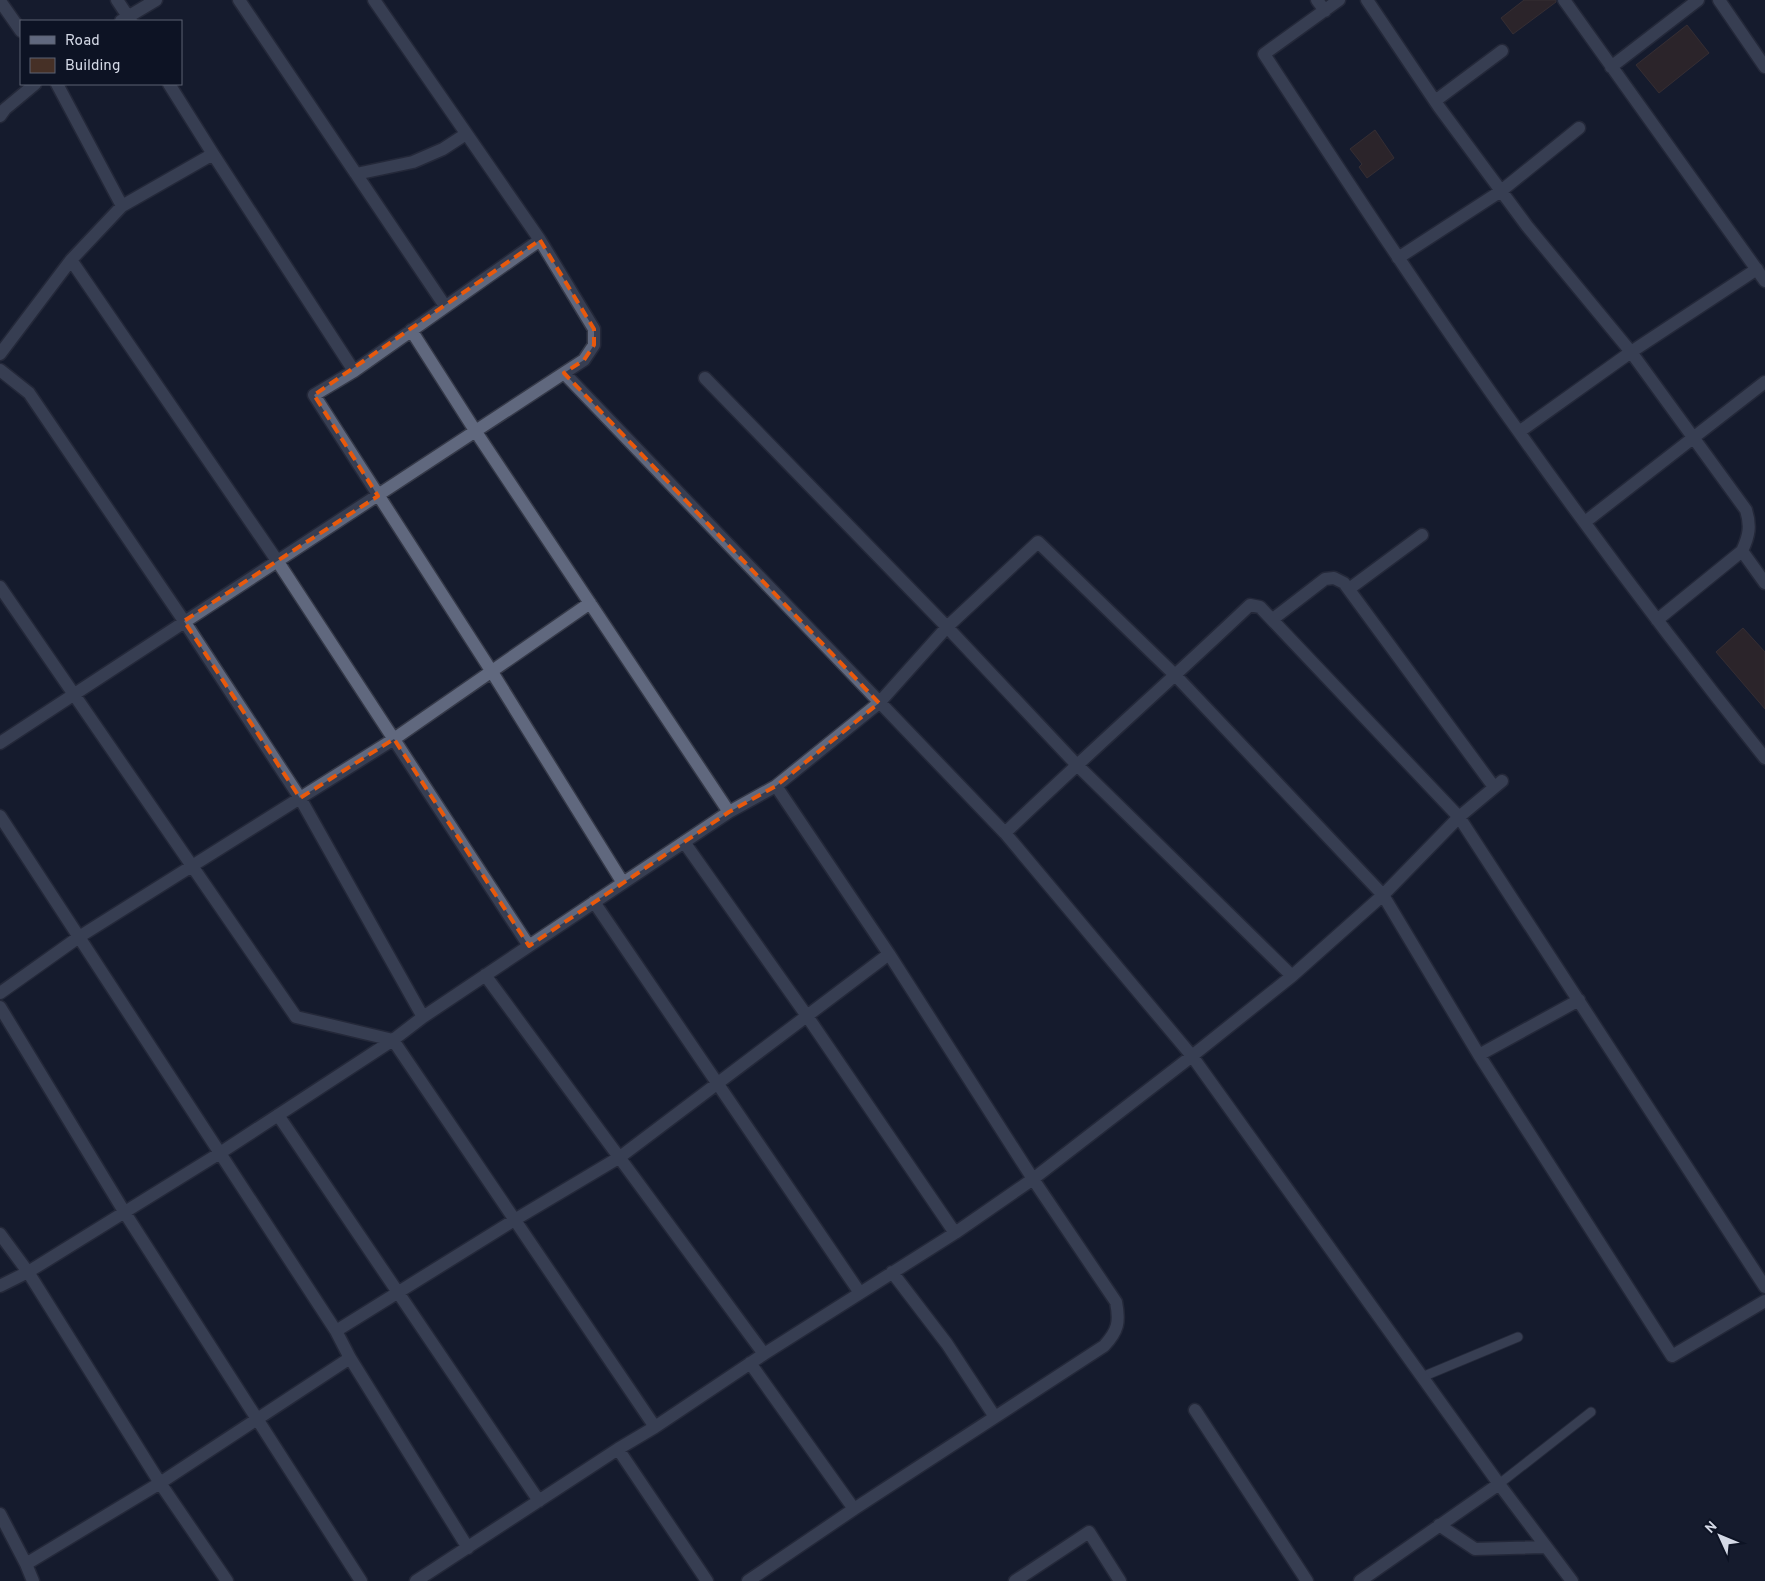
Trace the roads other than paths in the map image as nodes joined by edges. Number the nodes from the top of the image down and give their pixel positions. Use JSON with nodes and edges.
{"nodes":[{"id":1,"x":117,"y":0,"type":"edge"},
{"id":2,"x":156,"y":0,"type":"edge"},
{"id":3,"x":239,"y":0,"type":"edge"},
{"id":4,"x":374,"y":0,"type":"edge"},
{"id":5,"x":1339,"y":0,"type":"edge"},
{"id":6,"x":1367,"y":0,"type":"edge"},
{"id":7,"x":1564,"y":0,"type":"edge"},
{"id":8,"x":1698,"y":0,"type":"edge"},
{"id":9,"x":1719,"y":0,"type":"edge"},
{"id":10,"x":0,"y":1,"type":"edge"},
{"id":11,"x":1321,"y":5,"type":"edge"},
{"id":12,"x":127,"y":20,"type":"edge"},
{"id":13,"x":20,"y":30,"type":"edge"},
{"id":14,"x":1502,"y":51,"type":"dead end"},
{"id":15,"x":1765,"y":66,"type":"edge"},
{"id":16,"x":1611,"y":67,"type":"junction"},
{"id":17,"x":34,"y":85,"type":"edge"},
{"id":18,"x":58,"y":85,"type":"edge"},
{"id":19,"x":171,"y":85,"type":"edge"},
{"id":20,"x":1435,"y":101,"type":"junction"},
{"id":21,"x":0,"y":116,"type":"edge"},
{"id":22,"x":1579,"y":128,"type":"dead end"},
{"id":23,"x":466,"y":134,"type":"junction"},
{"id":24,"x":213,"y":154,"type":"junction"},
{"id":25,"x":356,"y":174,"type":"junction"},
{"id":26,"x":1501,"y":191,"type":"junction"},
{"id":27,"x":122,"y":206,"type":"junction"},
{"id":28,"x":540,"y":240,"type":"junction"},
{"id":29,"x":1398,"y":258,"type":"junction"},
{"id":30,"x":71,"y":260,"type":"junction"},
{"id":31,"x":1756,"y":269,"type":"junction"},
{"id":32,"x":1765,"y":281,"type":"edge"},
{"id":33,"x":444,"y":306,"type":"junction"},
{"id":34,"x":411,"y":330,"type":"junction"},
{"id":35,"x":1631,"y":352,"type":"junction"},
{"id":36,"x":0,"y":354,"type":"edge"},
{"id":37,"x":0,"y":370,"type":"edge"},
{"id":38,"x":354,"y":370,"type":"junction"},
{"id":39,"x":564,"y":373,"type":"junction"},
{"id":40,"x":705,"y":378,"type":"dead end"},
{"id":41,"x":1765,"y":382,"type":"edge"},
{"id":42,"x":476,"y":432,"type":"junction"},
{"id":43,"x":1518,"y":432,"type":"junction"},
{"id":44,"x":1694,"y":437,"type":"junction"},
{"id":45,"x":378,"y":496,"type":"junction"},
{"id":46,"x":1585,"y":522,"type":"junction"},
{"id":47,"x":1422,"y":535,"type":"dead end"},
{"id":48,"x":1742,"y":551,"type":"junction"},
{"id":49,"x":278,"y":562,"type":"junction"},
{"id":50,"x":1765,"y":583,"type":"edge"},
{"id":51,"x":0,"y":587,"type":"edge"},
{"id":52,"x":1348,"y":589,"type":"junction"},
{"id":53,"x":590,"y":604,"type":"junction"},
{"id":54,"x":1273,"y":619,"type":"junction"},
{"id":55,"x":1657,"y":620,"type":"junction"},
{"id":56,"x":184,"y":622,"type":"junction"},
{"id":57,"x":947,"y":627,"type":"junction"},
{"id":58,"x":492,"y":672,"type":"junction"},
{"id":59,"x":1176,"y":676,"type":"junction"},
{"id":60,"x":74,"y":694,"type":"junction"},
{"id":61,"x":879,"y":703,"type":"junction"},
{"id":62,"x":394,"y":739,"type":"junction"},
{"id":63,"x":0,"y":743,"type":"edge"},
{"id":64,"x":1765,"y":758,"type":"edge"},
{"id":65,"x":1076,"y":764,"type":"junction"},
{"id":66,"x":776,"y":786,"type":"junction"},
{"id":67,"x":300,"y":798,"type":"junction"},
{"id":68,"x":729,"y":812,"type":"junction"},
{"id":69,"x":0,"y":816,"type":"edge"},
{"id":70,"x":1459,"y":817,"type":"junction"},
{"id":71,"x":1004,"y":833,"type":"junction"},
{"id":72,"x":684,"y":842,"type":"junction"},
{"id":73,"x":192,"y":864,"type":"junction"},
{"id":74,"x":623,"y":883,"type":"junction"},
{"id":75,"x":1383,"y":896,"type":"junction"},
{"id":76,"x":594,"y":902,"type":"junction"},
{"id":77,"x":78,"y":937,"type":"junction"},
{"id":78,"x":529,"y":946,"type":"junction"},
{"id":79,"x":889,"y":954,"type":"junction"},
{"id":80,"x":485,"y":975,"type":"junction"},
{"id":81,"x":1292,"y":976,"type":"junction"},
{"id":82,"x":0,"y":993,"type":"edge"},
{"id":83,"x":1579,"y":1000,"type":"junction"},
{"id":84,"x":0,"y":1007,"type":"edge"},
{"id":85,"x":807,"y":1016,"type":"junction"},
{"id":86,"x":423,"y":1017,"type":"junction"},
{"id":87,"x":393,"y":1040,"type":"junction"},
{"id":88,"x":1479,"y":1055,"type":"junction"},
{"id":89,"x":1192,"y":1056,"type":"junction"},
{"id":90,"x":718,"y":1084,"type":"junction"},
{"id":91,"x":278,"y":1115,"type":"junction"},
{"id":92,"x":220,"y":1153,"type":"junction"},
{"id":93,"x":620,"y":1157,"type":"junction"},
{"id":94,"x":1033,"y":1179,"type":"junction"},
{"id":95,"x":125,"y":1213,"type":"junction"},
{"id":96,"x":516,"y":1219,"type":"junction"},
{"id":97,"x":955,"y":1233,"type":"junction"},
{"id":98,"x":0,"y":1234,"type":"edge"},
{"id":99,"x":28,"y":1272,"type":"junction"},
{"id":100,"x":892,"y":1272,"type":"junction"},
{"id":101,"x":0,"y":1286,"type":"edge"},
{"id":102,"x":1765,"y":1287,"type":"edge"},
{"id":103,"x":398,"y":1293,"type":"junction"},
{"id":104,"x":860,"y":1293,"type":"junction"},
{"id":105,"x":1765,"y":1301,"type":"edge"},
{"id":106,"x":336,"y":1331,"type":"junction"},
{"id":107,"x":1518,"y":1337,"type":"dead end"},
{"id":108,"x":764,"y":1354,"type":"junction"},
{"id":109,"x":350,"y":1358,"type":"junction"},
{"id":110,"x":750,"y":1363,"type":"junction"},
{"id":111,"x":1422,"y":1377,"type":"junction"},
{"id":112,"x":1195,"y":1410,"type":"dead end"},
{"id":113,"x":1591,"y":1412,"type":"dead end"},
{"id":114,"x":995,"y":1417,"type":"junction"},
{"id":115,"x":258,"y":1420,"type":"junction"},
{"id":116,"x":655,"y":1427,"type":"junction"},
{"id":117,"x":618,"y":1450,"type":"junction"},
{"id":118,"x":160,"y":1483,"type":"junction"},
{"id":119,"x":1499,"y":1484,"type":"junction"},
{"id":120,"x":539,"y":1501,"type":"junction"},
{"id":121,"x":854,"y":1509,"type":"junction"},
{"id":122,"x":0,"y":1514,"type":"edge"},
{"id":123,"x":1439,"y":1525,"type":"junction"},
{"id":124,"x":1546,"y":1547,"type":"junction"},
{"id":125,"x":468,"y":1548,"type":"junction"},
{"id":126,"x":26,"y":1564,"type":"junction"},
{"id":127,"x":751,"y":1580,"type":"edge"},
{"id":128,"x":33,"y":1581,"type":"edge"},
{"id":129,"x":227,"y":1581,"type":"edge"},
{"id":130,"x":361,"y":1581,"type":"edge"},
{"id":131,"x":416,"y":1581,"type":"edge"},
{"id":132,"x":706,"y":1581,"type":"edge"},
{"id":133,"x":1015,"y":1581,"type":"edge"},
{"id":134,"x":1120,"y":1581,"type":"edge"},
{"id":135,"x":1307,"y":1581,"type":"edge"},
{"id":136,"x":1360,"y":1581,"type":"edge"},
{"id":137,"x":1572,"y":1581,"type":"edge"}],
"edges":[{"from":1,"to":12,"type":"street"},
{"from":2,"to":12,"type":"street"},
{"from":3,"to":25,"type":"street"},
{"from":4,"to":23,"type":"street"},
{"from":5,"to":11,"type":"street"},
{"from":6,"to":20,"type":"street"},
{"from":7,"to":16,"type":"street"},
{"from":8,"to":16,"type":"street"},
{"from":9,"to":15,"type":"street"},
{"from":10,"to":13,"type":"street"},
{"from":11,"to":29,"type":"street"},
{"from":14,"to":20,"type":"street"},
{"from":16,"to":31,"type":"street"},
{"from":17,"to":21,"type":"street"},
{"from":18,"to":27,"type":"street"},
{"from":19,"to":24,"type":"street"},
{"from":20,"to":26,"type":"street"},
{"from":22,"to":26,"type":"street"},
{"from":23,"to":25,"type":"street"},
{"from":23,"to":28,"type":"street"},
{"from":24,"to":27,"type":"street"},
{"from":24,"to":38,"type":"street"},
{"from":25,"to":33,"type":"street"},
{"from":26,"to":29,"type":"street"},
{"from":26,"to":35,"type":"street"},
{"from":27,"to":30,"type":"street"},
{"from":28,"to":33,"type":"street"},
{"from":28,"to":39,"type":"street"},
{"from":29,"to":43,"type":"street"},
{"from":30,"to":36,"type":"street"},
{"from":30,"to":49,"type":"street"},
{"from":31,"to":32,"type":"street"},
{"from":31,"to":35,"type":"street"},
{"from":33,"to":34,"type":"street"},
{"from":34,"to":38,"type":"street"},
{"from":34,"to":42,"type":"street"},
{"from":35,"to":43,"type":"street"},
{"from":35,"to":44,"type":"street"},
{"from":37,"to":56,"type":"street"},
{"from":38,"to":45,"type":"street"},
{"from":39,"to":42,"type":"street"},
{"from":39,"to":61,"type":"street"},
{"from":40,"to":57,"type":"street"},
{"from":41,"to":44,"type":"street"},
{"from":42,"to":45,"type":"street"},
{"from":42,"to":53,"type":"street"},
{"from":43,"to":46,"type":"street"},
{"from":44,"to":46,"type":"street"},
{"from":44,"to":48,"type":"street"},
{"from":45,"to":49,"type":"street"},
{"from":45,"to":58,"type":"street"},
{"from":46,"to":55,"type":"street"},
{"from":47,"to":52,"type":"street"},
{"from":48,"to":50,"type":"street"},
{"from":48,"to":55,"type":"street"},
{"from":49,"to":56,"type":"street"},
{"from":49,"to":62,"type":"street"},
{"from":51,"to":60,"type":"street"},
{"from":52,"to":54,"type":"street"},
{"from":52,"to":70,"type":"street"},
{"from":53,"to":58,"type":"street"},
{"from":53,"to":68,"type":"street"},
{"from":54,"to":59,"type":"street"},
{"from":54,"to":70,"type":"street"},
{"from":55,"to":64,"type":"street"},
{"from":56,"to":60,"type":"street"},
{"from":56,"to":67,"type":"street"},
{"from":57,"to":59,"type":"street"},
{"from":57,"to":61,"type":"street"},
{"from":57,"to":65,"type":"street"},
{"from":58,"to":62,"type":"street"},
{"from":58,"to":74,"type":"street"},
{"from":59,"to":65,"type":"street"},
{"from":59,"to":75,"type":"street"},
{"from":60,"to":63,"type":"street"},
{"from":60,"to":73,"type":"street"},
{"from":61,"to":66,"type":"street"},
{"from":61,"to":71,"type":"street"},
{"from":62,"to":67,"type":"street"},
{"from":62,"to":78,"type":"street"},
{"from":65,"to":71,"type":"street"},
{"from":65,"to":81,"type":"street"},
{"from":66,"to":68,"type":"street"},
{"from":66,"to":79,"type":"street"},
{"from":67,"to":73,"type":"street"},
{"from":67,"to":86,"type":"street"},
{"from":68,"to":72,"type":"street"},
{"from":69,"to":77,"type":"street"},
{"from":70,"to":75,"type":"street"},
{"from":70,"to":83,"type":"street"},
{"from":71,"to":89,"type":"street"},
{"from":72,"to":74,"type":"street"},
{"from":72,"to":85,"type":"street"},
{"from":73,"to":77,"type":"street"},
{"from":73,"to":87,"type":"street"},
{"from":74,"to":76,"type":"street"},
{"from":75,"to":81,"type":"street"},
{"from":75,"to":88,"type":"street"},
{"from":76,"to":78,"type":"street"},
{"from":76,"to":90,"type":"street"},
{"from":77,"to":82,"type":"street"},
{"from":77,"to":92,"type":"street"},
{"from":78,"to":80,"type":"street"},
{"from":79,"to":85,"type":"street"},
{"from":79,"to":94,"type":"street"},
{"from":80,"to":86,"type":"street"},
{"from":80,"to":93,"type":"street"},
{"from":81,"to":89,"type":"street"},
{"from":83,"to":88,"type":"street"},
{"from":83,"to":102,"type":"street"},
{"from":84,"to":95,"type":"street"},
{"from":85,"to":90,"type":"street"},
{"from":85,"to":97,"type":"street"},
{"from":86,"to":87,"type":"street"},
{"from":87,"to":91,"type":"street"},
{"from":87,"to":96,"type":"street"},
{"from":88,"to":105,"type":"street"},
{"from":89,"to":94,"type":"street"},
{"from":89,"to":111,"type":"street"},
{"from":90,"to":93,"type":"street"},
{"from":90,"to":104,"type":"street"},
{"from":91,"to":92,"type":"street"},
{"from":91,"to":103,"type":"street"},
{"from":92,"to":95,"type":"street"},
{"from":92,"to":106,"type":"street"},
{"from":93,"to":96,"type":"street"},
{"from":93,"to":108,"type":"street"},
{"from":94,"to":97,"type":"street"},
{"from":94,"to":114,"type":"street"},
{"from":95,"to":99,"type":"street"},
{"from":95,"to":115,"type":"street"},
{"from":96,"to":103,"type":"street"},
{"from":96,"to":116,"type":"street"},
{"from":97,"to":100,"type":"street"},
{"from":98,"to":99,"type":"street"},
{"from":99,"to":101,"type":"street"},
{"from":99,"to":118,"type":"street"},
{"from":100,"to":104,"type":"street"},
{"from":100,"to":114,"type":"street"},
{"from":103,"to":106,"type":"street"},
{"from":103,"to":120,"type":"street"},
{"from":104,"to":108,"type":"street"},
{"from":106,"to":109,"type":"street"},
{"from":107,"to":111,"type":"lane"},
{"from":108,"to":110,"type":"street"},
{"from":109,"to":115,"type":"street"},
{"from":109,"to":125,"type":"street"},
{"from":110,"to":116,"type":"street"},
{"from":110,"to":121,"type":"street"},
{"from":111,"to":119,"type":"street"},
{"from":112,"to":135,"type":"street"},
{"from":113,"to":119,"type":"lane"},
{"from":114,"to":121,"type":"street"},
{"from":115,"to":118,"type":"street"},
{"from":115,"to":130,"type":"street"},
{"from":116,"to":117,"type":"street"},
{"from":117,"to":120,"type":"street"},
{"from":117,"to":132,"type":"street"},
{"from":118,"to":126,"type":"street"},
{"from":118,"to":129,"type":"street"},
{"from":119,"to":123,"type":"street"},
{"from":119,"to":124,"type":"street"},
{"from":120,"to":125,"type":"street"},
{"from":121,"to":127,"type":"street"},
{"from":122,"to":126,"type":"street"},
{"from":123,"to":124,"type":"street"},
{"from":123,"to":136,"type":"street"},
{"from":124,"to":137,"type":"street"},
{"from":125,"to":131,"type":"street"},
{"from":126,"to":128,"type":"street"},
{"from":133,"to":134,"type":"street"}]}
